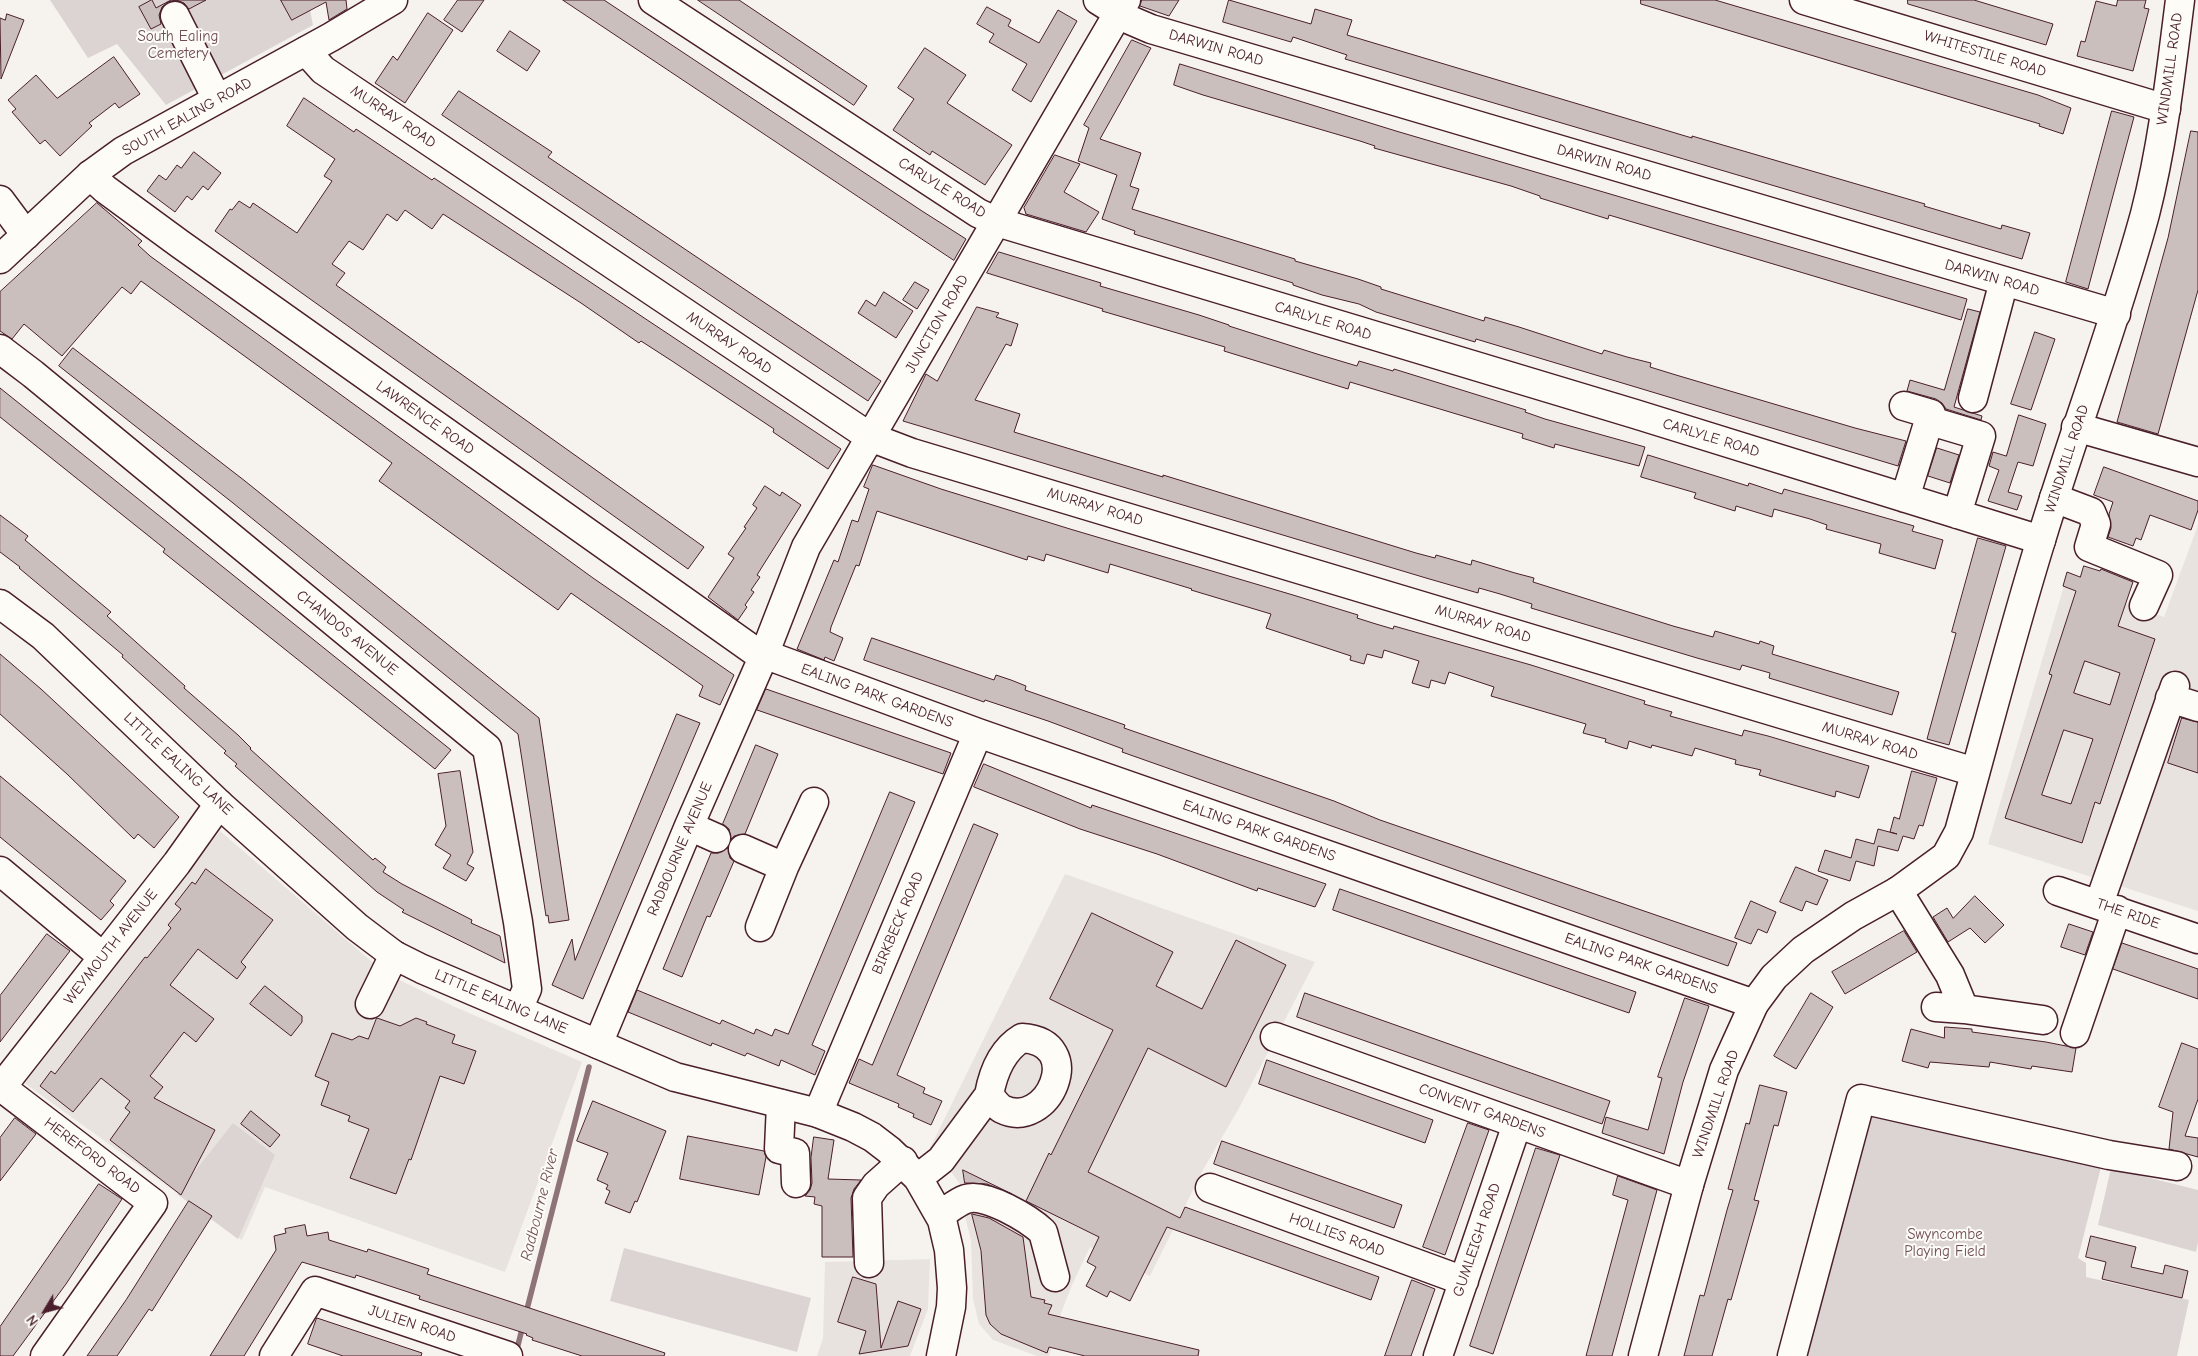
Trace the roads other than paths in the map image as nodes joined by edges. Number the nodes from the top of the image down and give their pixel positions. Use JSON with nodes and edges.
{"nodes":[{"id":1,"x":393,"y":0,"type":"edge"},
{"id":2,"x":653,"y":0,"type":"edge"},
{"id":3,"x":1804,"y":0,"type":"edge"},
{"id":4,"x":2180,"y":0,"type":"edge"},
{"id":5,"x":1114,"y":4,"type":"edge"},
{"id":6,"x":170,"y":6,"type":"edge"},
{"id":7,"x":306,"y":51,"type":"junction"},
{"id":8,"x":217,"y":99,"type":"junction"},
{"id":9,"x":2166,"y":109,"type":"junction"},
{"id":10,"x":90,"y":175,"type":"junction"},
{"id":11,"x":0,"y":200,"type":"edge"},
{"id":12,"x":997,"y":222,"type":"junction"},
{"id":13,"x":26,"y":235,"type":"junction"},
{"id":14,"x":0,"y":260,"type":"edge"},
{"id":15,"x":2004,"y":281,"type":"junction"},
{"id":16,"x":2116,"y":314,"type":"junction"},
{"id":17,"x":0,"y":349,"type":"edge"},
{"id":18,"x":1973,"y":398,"type":"dead end"},
{"id":19,"x":1904,"y":406,"type":"dead end"},
{"id":20,"x":1934,"y":422,"type":"dead end"},
{"id":21,"x":2076,"y":427,"type":"junction"},
{"id":22,"x":870,"y":438,"type":"junction"},
{"id":23,"x":2198,"y":462,"type":"edge"},
{"id":24,"x":1905,"y":498,"type":"junction"},
{"id":25,"x":2054,"y":498,"type":"junction"},
{"id":26,"x":1957,"y":514,"type":"junction"},
{"id":27,"x":2041,"y":540,"type":"junction"},
{"id":28,"x":0,"y":604,"type":"edge"},
{"id":29,"x":2144,"y":606,"type":"dead end"},
{"id":30,"x":764,"y":655,"type":"junction"},
{"id":31,"x":2198,"y":707,"type":"edge"},
{"id":32,"x":978,"y":733,"type":"junction"},
{"id":33,"x":1975,"y":772,"type":"junction"},
{"id":34,"x":814,"y":802,"type":"dead end"},
{"id":35,"x":220,"y":804,"type":"junction"},
{"id":36,"x":688,"y":826,"type":"junction"},
{"id":37,"x":716,"y":838,"type":"dead end"},
{"id":38,"x":743,"y":849,"type":"dead end"},
{"id":39,"x":784,"y":867,"type":"junction"},
{"id":40,"x":0,"y":870,"type":"edge"},
{"id":41,"x":1898,"y":891,"type":"junction"},
{"id":42,"x":2058,"y":891,"type":"dead end"},
{"id":43,"x":2108,"y":907,"type":"junction"},
{"id":44,"x":760,"y":927,"type":"dead end"},
{"id":45,"x":2198,"y":939,"type":"edge"},
{"id":46,"x":394,"y":955,"type":"junction"},
{"id":47,"x":103,"y":957,"type":"junction"},
{"id":48,"x":370,"y":1004,"type":"dead end"},
{"id":49,"x":1754,"y":1004,"type":"junction"},
{"id":50,"x":1936,"y":1006,"type":"dead end"},
{"id":51,"x":1964,"y":1008,"type":"junction"},
{"id":52,"x":518,"y":1009,"type":"junction"},
{"id":53,"x":2043,"y":1020,"type":"dead end"},
{"id":54,"x":2075,"y":1033,"type":"dead end"},
{"id":55,"x":1275,"y":1037,"type":"dead end"},
{"id":56,"x":598,"y":1044,"type":"junction"},
{"id":57,"x":1,"y":1088,"type":"edge"},
{"id":58,"x":989,"y":1095,"type":"dead end"},
{"id":59,"x":781,"y":1104,"type":"junction"},
{"id":60,"x":818,"y":1113,"type":"junction"},
{"id":61,"x":1517,"y":1124,"type":"junction"},
{"id":62,"x":2177,"y":1166,"type":"dead end"},
{"id":63,"x":911,"y":1169,"type":"junction"},
{"id":64,"x":796,"y":1183,"type":"dead end"},
{"id":65,"x":1689,"y":1185,"type":"junction"},
{"id":66,"x":1210,"y":1188,"type":"dead end"},
{"id":67,"x":940,"y":1215,"type":"junction"},
{"id":68,"x":869,"y":1263,"type":"dead end"},
{"id":69,"x":1054,"y":1277,"type":"dead end"},
{"id":70,"x":1464,"y":1281,"type":"junction"},
{"id":71,"x":45,"y":1356,"type":"edge"},
{"id":72,"x":274,"y":1356,"type":"edge"},
{"id":73,"x":508,"y":1356,"type":"edge"},
{"id":74,"x":942,"y":1356,"type":"edge"},
{"id":75,"x":1438,"y":1356,"type":"edge"},
{"id":76,"x":1643,"y":1356,"type":"edge"},
{"id":77,"x":1792,"y":1356,"type":"edge"}],
"edges":[{"from":1,"to":7,"type":"street","name":"SOUTH EALING ROAD"},
{"from":2,"to":12,"type":"street","name":"CARLYLE ROAD"},
{"from":3,"to":9,"type":"street","name":"WHITESTILE ROAD"},
{"from":4,"to":9,"type":"street","name":"WINDMILL ROAD"},
{"from":5,"to":12,"type":"street","name":"JUNCTION ROAD"},
{"from":5,"to":15,"type":"street","name":"DARWIN ROAD"},
{"from":6,"to":8,"type":"street"},
{"from":7,"to":8,"type":"street","name":"SOUTH EALING ROAD"},
{"from":7,"to":22,"type":"street","name":"MURRAY ROAD"},
{"from":8,"to":10,"type":"street","name":"SOUTH EALING ROAD"},
{"from":9,"to":16,"type":"street","name":"WINDMILL ROAD"},
{"from":10,"to":13,"type":"street","name":"SOUTH EALING ROAD"},
{"from":10,"to":30,"type":"street","name":"LAWRENCE ROAD"},
{"from":11,"to":13,"type":"street"},
{"from":12,"to":22,"type":"street","name":"JUNCTION ROAD"},
{"from":12,"to":24,"type":"street","name":"CARLYLE ROAD"},
{"from":13,"to":14,"type":"street","name":"SOUTH EALING ROAD"},
{"from":15,"to":16,"type":"street","name":"DARWIN ROAD"},
{"from":15,"to":18,"type":"street"},
{"from":16,"to":21,"type":"street","name":"WINDMILL ROAD"},
{"from":17,"to":52,"type":"street","name":"CHANDOS AVENUE"},
{"from":19,"to":24,"type":"street"},
{"from":20,"to":26,"type":"street"},
{"from":21,"to":23,"type":"street"},
{"from":21,"to":25,"type":"street","name":"WINDMILL ROAD"},
{"from":22,"to":30,"type":"street","name":"JUNCTION ROAD"},
{"from":22,"to":33,"type":"street","name":"MURRAY ROAD"},
{"from":24,"to":26,"type":"street","name":"CARLYLE ROAD"},
{"from":25,"to":27,"type":"street","name":"WINDMILL ROAD"},
{"from":25,"to":29,"type":"street"},
{"from":26,"to":27,"type":"street","name":"CARLYLE ROAD"},
{"from":27,"to":33,"type":"street","name":"WINDMILL ROAD"},
{"from":28,"to":35,"type":"street","name":"LITTLE EALING LANE"},
{"from":30,"to":32,"type":"street","name":"EALING PARK GARDENS"},
{"from":30,"to":36,"type":"street","name":"RADBOURNE AVENUE"},
{"from":31,"to":43,"type":"street"},
{"from":32,"to":49,"type":"street","name":"EALING PARK GARDENS"},
{"from":32,"to":60,"type":"street","name":"BIRKBECK ROAD"},
{"from":33,"to":41,"type":"street","name":"WINDMILL ROAD"},
{"from":34,"to":39,"type":"street"},
{"from":35,"to":46,"type":"street","name":"LITTLE EALING LANE"},
{"from":35,"to":47,"type":"street","name":"WEYMOUTH AVENUE"},
{"from":36,"to":37,"type":"street"},
{"from":36,"to":56,"type":"street","name":"RADBOURNE AVENUE"},
{"from":38,"to":39,"type":"street"},
{"from":39,"to":44,"type":"street"},
{"from":40,"to":47,"type":"street"},
{"from":41,"to":49,"type":"street","name":"WINDMILL ROAD"},
{"from":41,"to":51,"type":"street"},
{"from":42,"to":43,"type":"street","name":"THE RIDE"},
{"from":43,"to":45,"type":"street","name":"THE RIDE"},
{"from":43,"to":54,"type":"street"},
{"from":46,"to":48,"type":"street"},
{"from":46,"to":52,"type":"street","name":"LITTLE EALING LANE"},
{"from":47,"to":57,"type":"street","name":"WEYMOUTH AVENUE"},
{"from":49,"to":65,"type":"street","name":"WINDMILL ROAD"},
{"from":50,"to":51,"type":"street"},
{"from":51,"to":53,"type":"street"},
{"from":52,"to":56,"type":"street","name":"LITTLE EALING LANE"},
{"from":55,"to":61,"type":"street","name":"CONVENT GARDENS"},
{"from":56,"to":59,"type":"street","name":"LITTLE EALING LANE"},
{"from":57,"to":71,"type":"street","name":"HEREFORD ROAD"},
{"from":58,"to":63,"type":"street"},
{"from":59,"to":60,"type":"street","name":"LITTLE EALING LANE"},
{"from":59,"to":64,"type":"street"},
{"from":60,"to":63,"type":"street","name":"LITTLE EALING LANE"},
{"from":61,"to":65,"type":"street","name":"CONVENT GARDENS"},
{"from":61,"to":70,"type":"street","name":"GUMLEIGH ROAD"},
{"from":62,"to":77,"type":"street"},
{"from":63,"to":67,"type":"street","name":"LITTLE EALING LANE"},
{"from":63,"to":68,"type":"street"},
{"from":65,"to":76,"type":"street","name":"WINDMILL ROAD"},
{"from":66,"to":70,"type":"street","name":"HOLLIES ROAD"},
{"from":67,"to":69,"type":"street"},
{"from":67,"to":74,"type":"street","name":"LITTLE EALING LANE"},
{"from":70,"to":75,"type":"street","name":"GUMLEIGH ROAD"},
{"from":72,"to":73,"type":"street","name":"JULIEN ROAD"}]}
